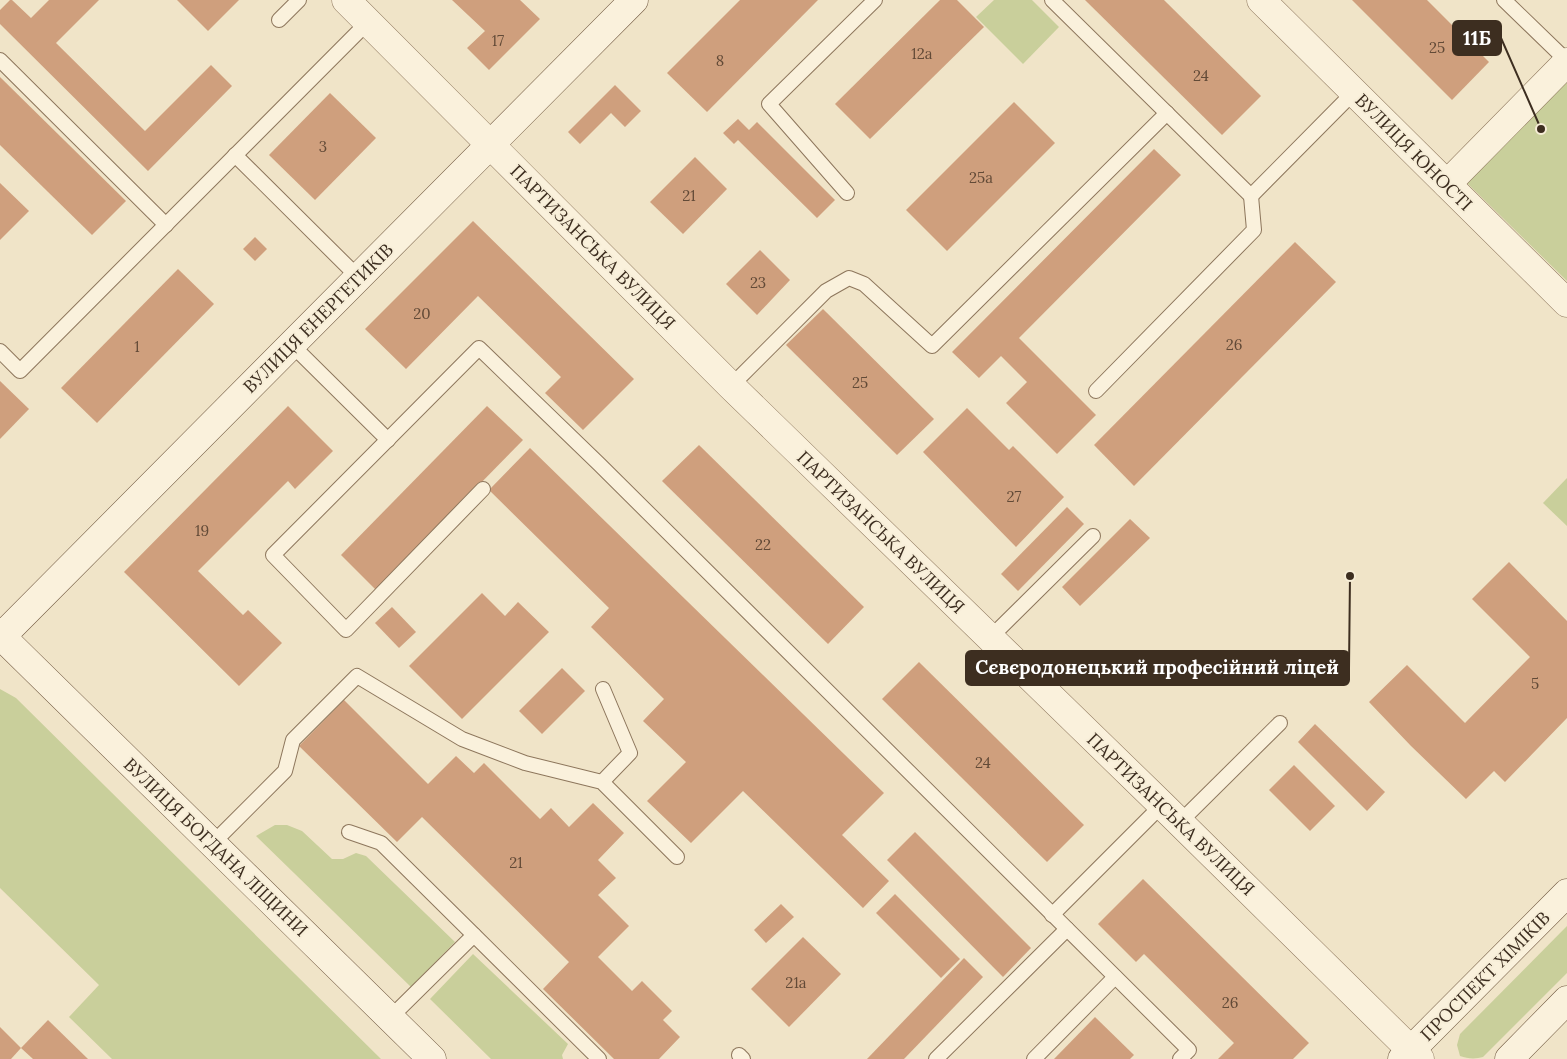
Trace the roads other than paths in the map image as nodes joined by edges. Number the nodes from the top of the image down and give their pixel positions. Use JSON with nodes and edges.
{"nodes":[{"id":1,"x":298,"y":0,"type":"edge"},
{"id":2,"x":346,"y":0,"type":"edge"},
{"id":3,"x":634,"y":0,"type":"edge"},
{"id":4,"x":876,"y":0,"type":"edge"},
{"id":5,"x":1052,"y":0,"type":"edge"},
{"id":6,"x":1260,"y":0,"type":"edge"},
{"id":7,"x":1504,"y":0,"type":"edge"},
{"id":8,"x":279,"y":20,"type":"dead end"},
{"id":9,"x":368,"y":22,"type":"junction"},
{"id":10,"x":0,"y":60,"type":"edge"},
{"id":11,"x":1567,"y":62,"type":"edge"},
{"id":12,"x":1354,"y":92,"type":"junction"},
{"id":13,"x":1167,"y":113,"type":"junction"},
{"id":14,"x":490,"y":145,"type":"junction"},
{"id":15,"x":235,"y":155,"type":"junction"},
{"id":16,"x":1447,"y":184,"type":"junction"},
{"id":17,"x":847,"y":193,"type":"dead end"},
{"id":18,"x":1251,"y":196,"type":"junction"},
{"id":19,"x":166,"y":225,"type":"junction"},
{"id":20,"x":358,"y":277,"type":"junction"},
{"id":21,"x":1567,"y":303,"type":"edge"},
{"id":22,"x":292,"y":345,"type":"junction"},
{"id":23,"x":0,"y":351,"type":"edge"},
{"id":24,"x":731,"y":386,"type":"junction"},
{"id":25,"x":1096,"y":391,"type":"dead end"},
{"id":26,"x":388,"y":440,"type":"junction"},
{"id":27,"x":483,"y":489,"type":"dead end"},
{"id":28,"x":1093,"y":536,"type":"dead end"},
{"id":29,"x":0,"y":637,"type":"edge"},
{"id":30,"x":990,"y":638,"type":"junction"},
{"id":31,"x":603,"y":689,"type":"dead end"},
{"id":32,"x":1280,"y":723,"type":"dead end"},
{"id":33,"x":602,"y":782,"type":"junction"},
{"id":34,"x":1171,"y":814,"type":"junction"},
{"id":35,"x":349,"y":832,"type":"dead end"},
{"id":36,"x":213,"y":843,"type":"junction"},
{"id":37,"x":677,"y":857,"type":"dead end"},
{"id":38,"x":1567,"y":893,"type":"edge"},
{"id":39,"x":1052,"y":915,"type":"junction"},
{"id":40,"x":1067,"y":929,"type":"junction"},
{"id":41,"x":474,"y":935,"type":"junction"},
{"id":42,"x":1116,"y":977,"type":"junction"},
{"id":43,"x":1567,"y":1000,"type":"edge"},
{"id":44,"x":390,"y":1018,"type":"junction"},
{"id":45,"x":1411,"y":1056,"type":"edge"},
{"id":46,"x":432,"y":1059,"type":"edge"},
{"id":47,"x":599,"y":1059,"type":"edge"},
{"id":48,"x":936,"y":1059,"type":"edge"},
{"id":49,"x":1034,"y":1059,"type":"edge"},
{"id":50,"x":1180,"y":1059,"type":"edge"},
{"id":51,"x":1509,"y":1059,"type":"edge"}],
"edges":[{"from":1,"to":8,"type":"lane"},
{"from":2,"to":9,"type":"street","name":"ПАРТИЗАНСЬКА ВУЛИЦЯ"},
{"from":3,"to":14,"type":"street","name":"ВУЛИЦЯ ЕНЕРГЕТИКІВ"},
{"from":4,"to":17,"type":"lane"},
{"from":5,"to":13,"type":"lane"},
{"from":6,"to":12,"type":"street","name":"ВУЛИЦЯ ЮНОСТІ"},
{"from":7,"to":11,"type":"lane"},
{"from":9,"to":14,"type":"street","name":"ПАРТИЗАНСЬКА ВУЛИЦЯ"},
{"from":9,"to":15,"type":"lane"},
{"from":10,"to":19,"type":"lane"},
{"from":11,"to":16,"type":"street"},
{"from":12,"to":16,"type":"street","name":"ВУЛИЦЯ ЮНОСТІ"},
{"from":12,"to":18,"type":"lane"},
{"from":13,"to":18,"type":"lane"},
{"from":13,"to":24,"type":"lane"},
{"from":14,"to":20,"type":"street","name":"ВУЛИЦЯ ЕНЕРГЕТИКІВ"},
{"from":14,"to":24,"type":"street","name":"ПАРТИЗАНСЬКА ВУЛИЦЯ"},
{"from":15,"to":19,"type":"lane"},
{"from":15,"to":20,"type":"lane"},
{"from":16,"to":21,"type":"street","name":"ВУЛИЦЯ ЮНОСТІ"},
{"from":18,"to":25,"type":"lane"},
{"from":19,"to":23,"type":"lane"},
{"from":20,"to":22,"type":"street","name":"ВУЛИЦЯ ЕНЕРГЕТИКІВ"},
{"from":22,"to":26,"type":"lane"},
{"from":22,"to":29,"type":"street","name":"ВУЛИЦЯ ЕНЕРГЕТИКІВ"},
{"from":24,"to":30,"type":"street","name":"ПАРТИЗАНСЬКА ВУЛИЦЯ"},
{"from":26,"to":27,"type":"lane"},
{"from":26,"to":39,"type":"lane"},
{"from":28,"to":30,"type":"lane"},
{"from":29,"to":36,"type":"street","name":"ВУЛИЦЯ БОГДАНА ЛІЩИНИ"},
{"from":30,"to":34,"type":"street","name":"ПАРТИЗАНСЬКА ВУЛИЦЯ"},
{"from":31,"to":33,"type":"lane"},
{"from":32,"to":34,"type":"lane"},
{"from":33,"to":36,"type":"lane"},
{"from":33,"to":37,"type":"lane"},
{"from":34,"to":39,"type":"lane"},
{"from":34,"to":45,"type":"street","name":"ПАРТИЗАНСЬКА ВУЛИЦЯ"},
{"from":35,"to":41,"type":"lane"},
{"from":36,"to":44,"type":"street","name":"ВУЛИЦЯ БОГДАНА ЛІЩИНИ"},
{"from":38,"to":45,"type":"street","name":"ПРОСПЕКТ ХІМІКІВ"},
{"from":39,"to":40,"type":"lane"},
{"from":40,"to":42,"type":"lane"},
{"from":40,"to":48,"type":"lane"},
{"from":41,"to":44,"type":"lane"},
{"from":41,"to":47,"type":"lane"},
{"from":42,"to":49,"type":"lane"},
{"from":42,"to":50,"type":"lane"},
{"from":43,"to":51,"type":"street"},
{"from":44,"to":46,"type":"street","name":"ВУЛИЦЯ БОГДАНА ЛІЩИНИ"}]}
